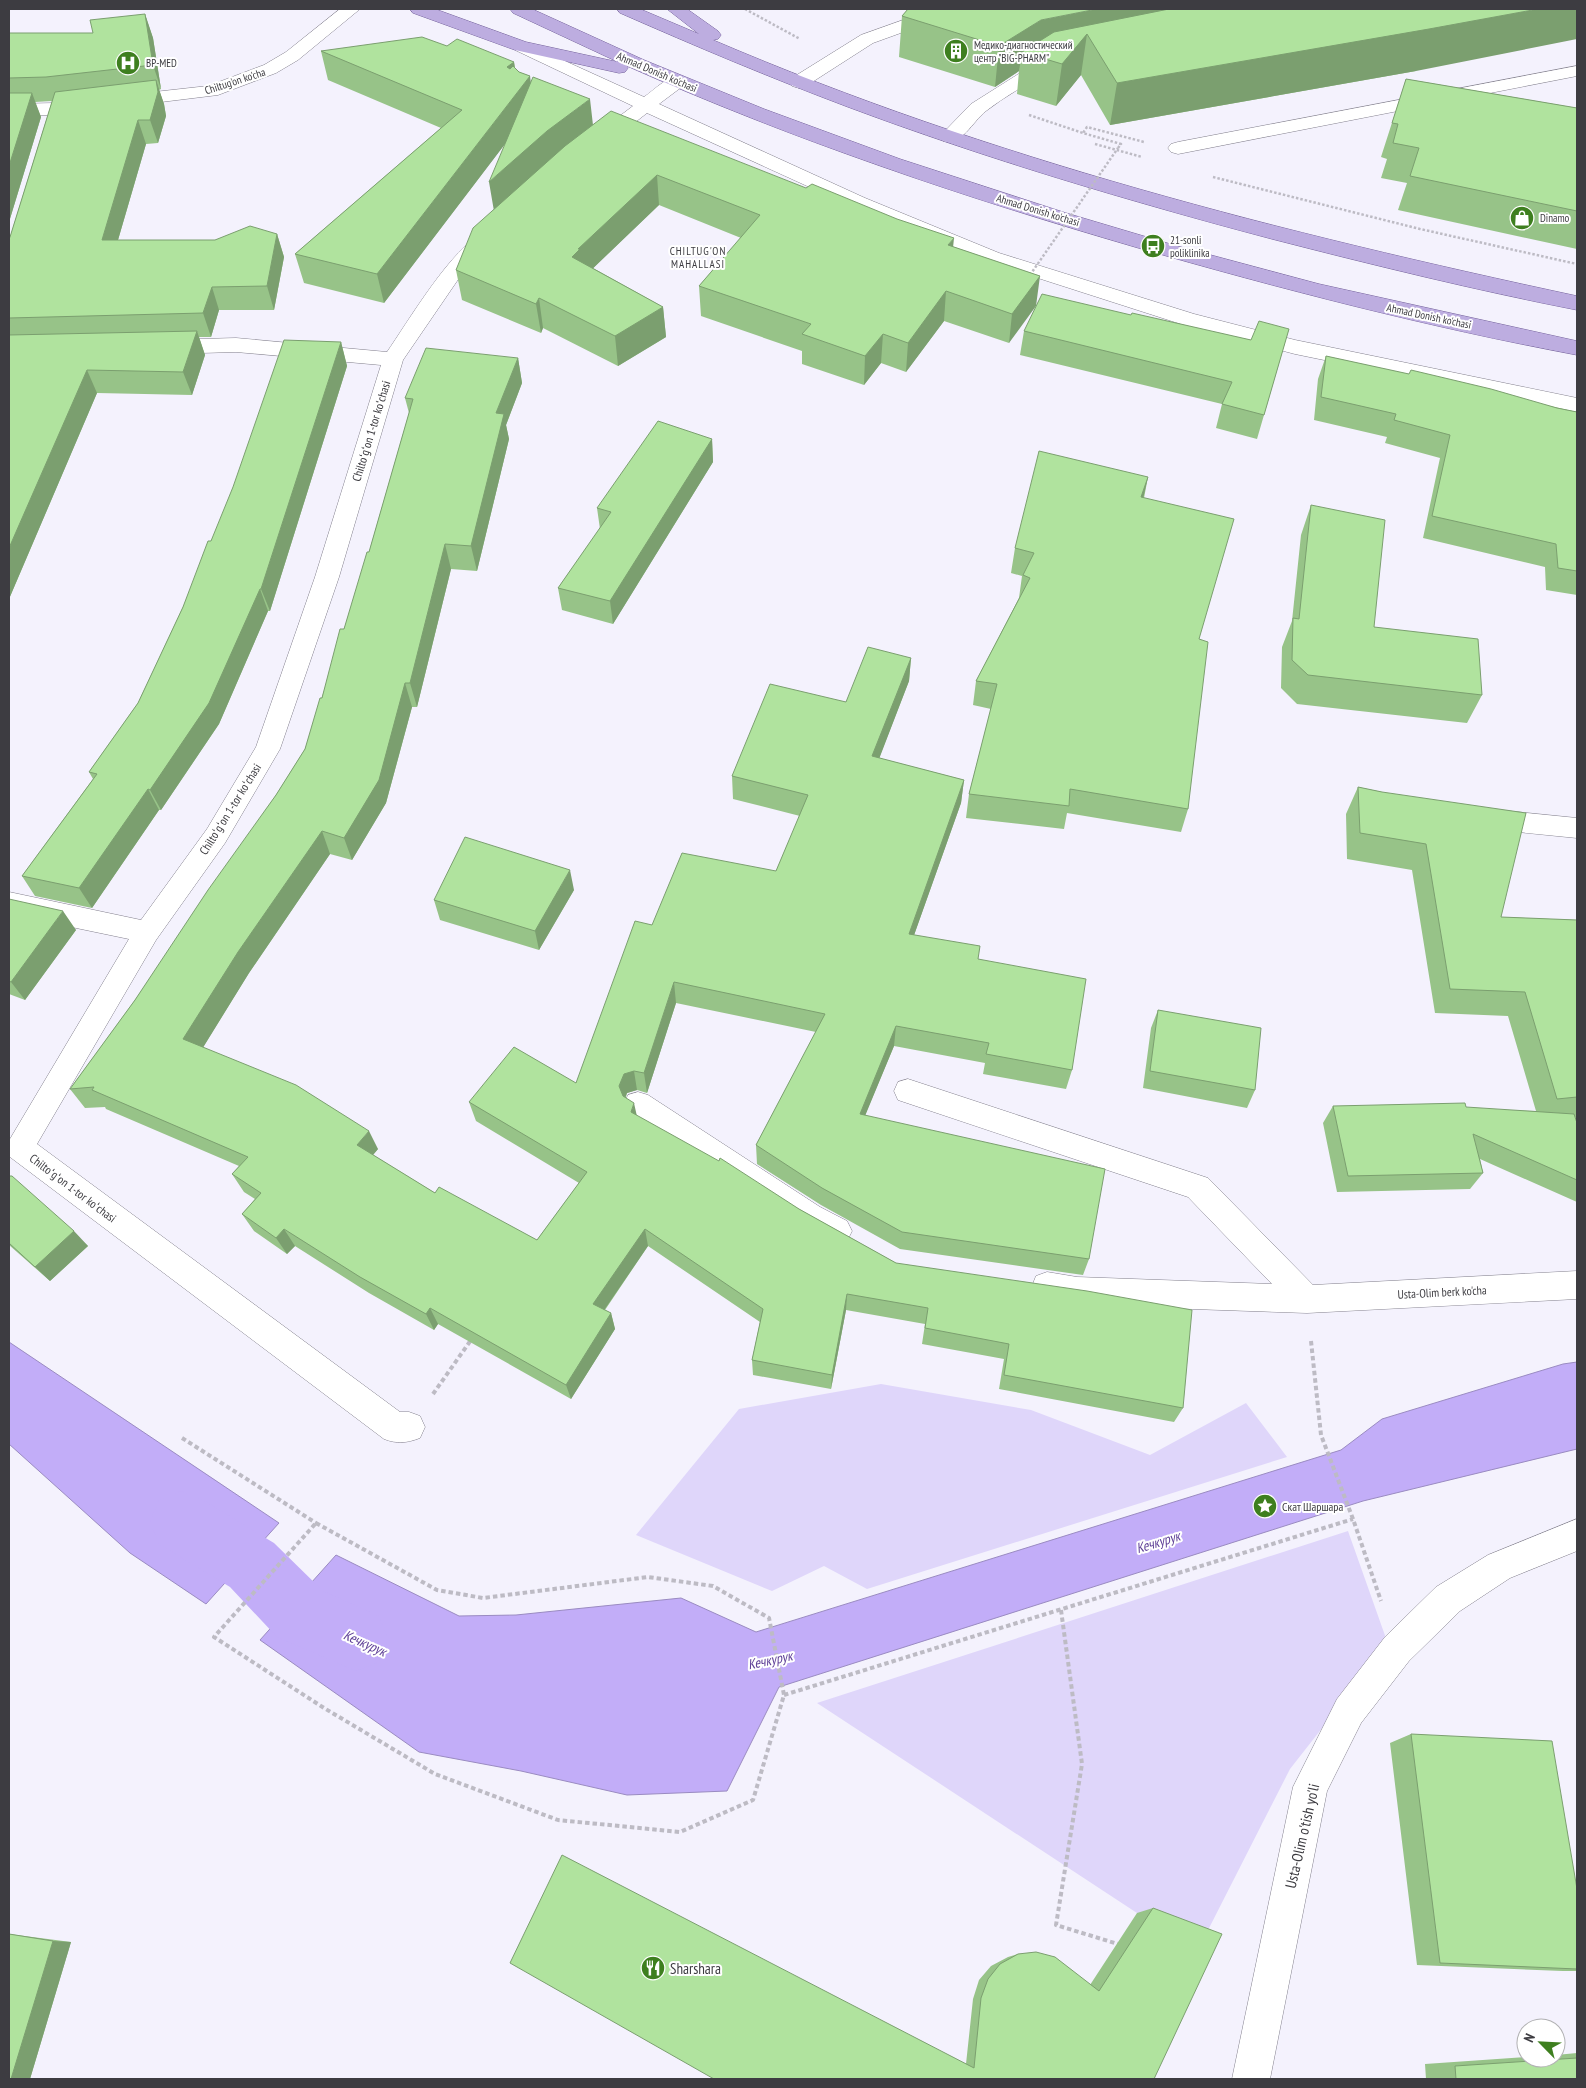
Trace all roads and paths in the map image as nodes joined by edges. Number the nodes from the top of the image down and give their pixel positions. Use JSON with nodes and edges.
{"nodes":[{"id":1,"x":351,"y":9,"type":"edge"},
{"id":2,"x":419,"y":9,"type":"edge"},
{"id":3,"x":519,"y":9,"type":"edge"},
{"id":4,"x":626,"y":9,"type":"edge"},
{"id":5,"x":676,"y":9,"type":"edge"},
{"id":6,"x":950,"y":9,"type":"edge"},
{"id":7,"x":483,"y":15,"type":"dead end"},
{"id":8,"x":521,"y":46,"type":"junction"},
{"id":9,"x":1072,"y":61,"type":"edge"},
{"id":10,"x":752,"y":64,"type":"junction"},
{"id":11,"x":1577,"y":72,"type":"edge"},
{"id":12,"x":676,"y":82,"type":"junction"},
{"id":13,"x":799,"y":82,"type":"junction"},
{"id":14,"x":988,"y":102,"type":"junction"},
{"id":15,"x":646,"y":106,"type":"junction"},
{"id":16,"x":55,"y":109,"type":"junction"},
{"id":17,"x":9,"y":110,"type":"edge"},
{"id":18,"x":49,"y":128,"type":"edge"},
{"id":19,"x":1084,"y":133,"type":"junction"},
{"id":20,"x":1116,"y":136,"type":"dead end"},
{"id":21,"x":950,"y":137,"type":"junction"},
{"id":22,"x":1178,"y":148,"type":"dead end"},
{"id":23,"x":582,"y":155,"type":"edge"},
{"id":24,"x":503,"y":223,"type":"edge"},
{"id":25,"x":1029,"y":277,"type":"edge"},
{"id":26,"x":1577,"y":303,"type":"edge"},
{"id":27,"x":147,"y":347,"type":"edge"},
{"id":28,"x":1577,"y":348,"type":"edge"},
{"id":29,"x":393,"y":359,"type":"junction"},
{"id":30,"x":1577,"y":405,"type":"edge"},
{"id":31,"x":1468,"y":817,"type":"edge"},
{"id":32,"x":1577,"y":828,"type":"edge"},
{"id":33,"x":9,"y":903,"type":"edge"},
{"id":34,"x":147,"y":932,"type":"junction"},
{"id":35,"x":908,"y":1091,"type":"dead end"},
{"id":36,"x":638,"y":1104,"type":"dead end"},
{"id":37,"x":861,"y":1245,"type":"edge"},
{"id":38,"x":1020,"y":1282,"type":"edge"},
{"id":39,"x":1577,"y":1285,"type":"edge"},
{"id":40,"x":1307,"y":1299,"type":"junction"},
{"id":41,"x":472,"y":1338,"type":"edge"},
{"id":42,"x":409,"y":1427,"type":"joint"},
{"id":43,"x":182,"y":1438,"type":"dead end"},
{"id":44,"x":1353,"y":1519,"type":"junction"},
{"id":45,"x":316,"y":1523,"type":"junction"},
{"id":46,"x":1577,"y":1535,"type":"edge"},
{"id":47,"x":1061,"y":1610,"type":"junction"},
{"id":48,"x":1397,"y":1649,"type":"junction"},
{"id":49,"x":784,"y":1695,"type":"junction"},
{"id":50,"x":1118,"y":1944,"type":"dead end"},
{"id":51,"x":1251,"y":2079,"type":"edge"}],
"edges":[{"from":1,"to":16,"type":"street","name":"Chiltug'on ko'cha"},
{"from":2,"to":8,"type":"main road"},
{"from":3,"to":12,"type":"main road","name":"Ahmad Donish ko'chasi"},
{"from":4,"to":10,"type":"main road"},
{"from":5,"to":10,"type":"main road"},
{"from":6,"to":13,"type":"street"},
{"from":7,"to":8,"type":"main road"},
{"from":8,"to":12,"type":"main road"},
{"from":8,"to":15,"type":"street"},
{"from":9,"to":14,"type":"street"},
{"from":10,"to":13,"type":"main road"},
{"from":11,"to":22,"type":"street"},
{"from":12,"to":15,"type":"street"},
{"from":12,"to":28,"type":"main road","name":"Ahmad Donish ko'chasi"},
{"from":13,"to":21,"type":"main road"},
{"from":14,"to":19,"type":"path"},
{"from":14,"to":21,"type":"street"},
{"from":15,"to":23,"type":"street"},
{"from":15,"to":30,"type":"street"},
{"from":16,"to":17,"type":"street","name":"Chiltug'on ko'cha"},
{"from":16,"to":18,"type":"street"},
{"from":19,"to":20,"type":"path"},
{"from":19,"to":25,"type":"path","bridge":true},
{"from":21,"to":26,"type":"main road"},
{"from":24,"to":29,"type":"street","name":"Chiltoʻgʻon 1-tor koʻchasi"},
{"from":27,"to":29,"type":"street"},
{"from":29,"to":34,"type":"street","name":"Chiltoʻgʻon 1-tor koʻchasi"},
{"from":31,"to":32,"type":"street"},
{"from":33,"to":34,"type":"street"},
{"from":34,"to":42,"type":"street","name":"Chiltoʻgʻon 1-tor koʻchasi"},
{"from":35,"to":40,"type":"street"},
{"from":36,"to":37,"type":"street"},
{"from":38,"to":40,"type":"street","name":"Usta-Olim berk ko'cha"},
{"from":39,"to":40,"type":"street","name":"Usta-Olim berk ko'cha"},
{"from":40,"to":44,"type":"path"},
{"from":41,"to":42,"type":"path"},
{"from":43,"to":45,"type":"path"},
{"from":44,"to":47,"type":"path"},
{"from":44,"to":48,"type":"path"},
{"from":45,"to":49,"type":"path"},
{"from":45,"to":49,"type":"path"},
{"from":46,"to":48,"type":"street","name":"Usta-Olim o'tish yo'li"},
{"from":47,"to":49,"type":"path"},
{"from":47,"to":50,"type":"path"},
{"from":48,"to":51,"type":"street","name":"Usta-Olim o'tish yo'li"}]}
